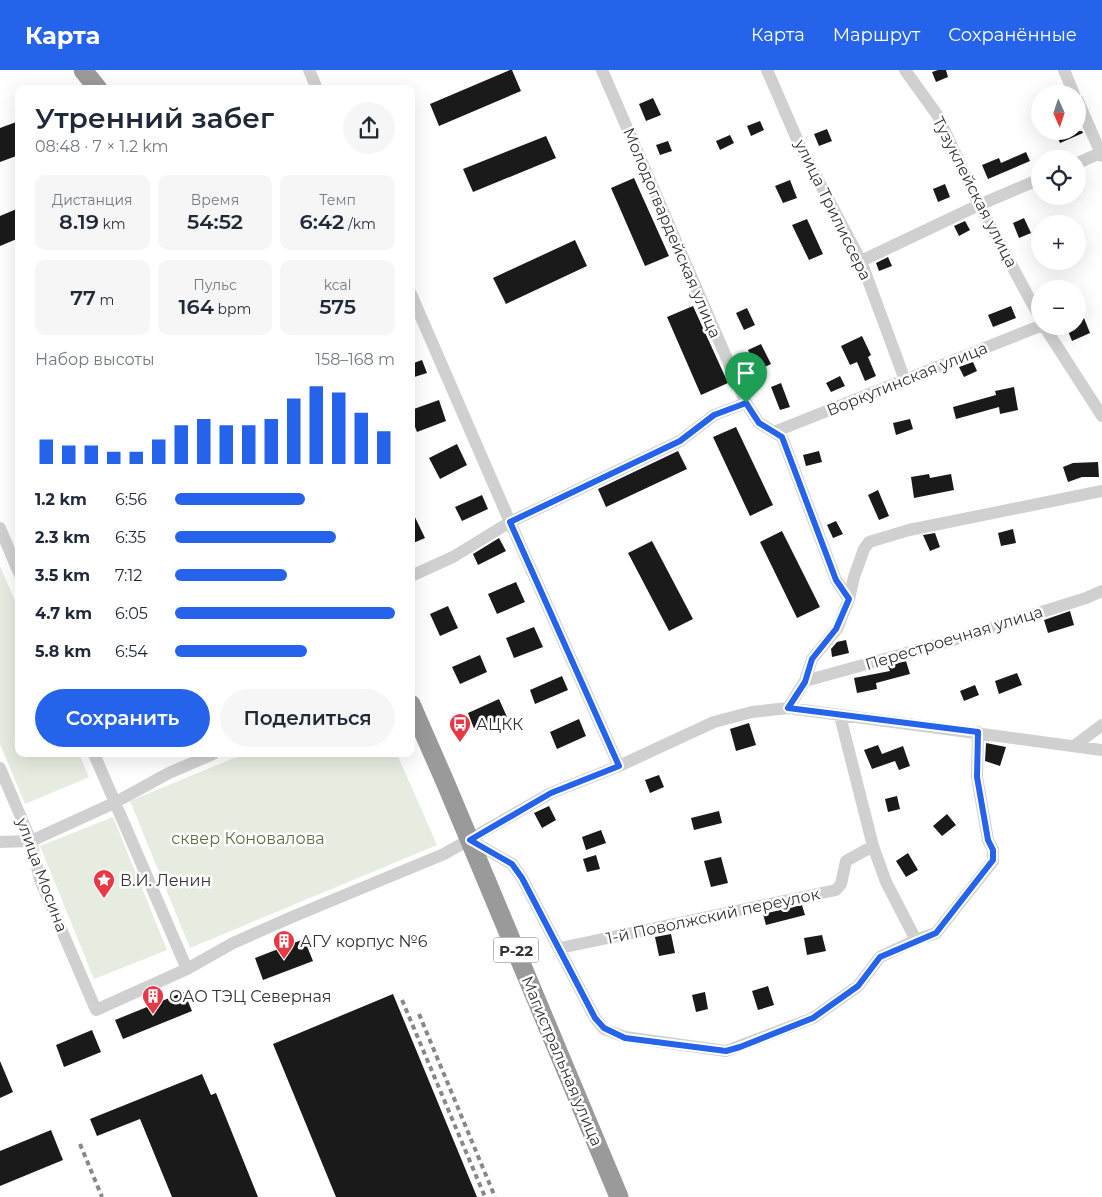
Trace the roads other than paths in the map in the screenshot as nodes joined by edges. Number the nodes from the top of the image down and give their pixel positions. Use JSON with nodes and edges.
{"nodes":[{"id":1,"x":84,"y":70,"type":"edge"},
{"id":2,"x":309,"y":70,"type":"edge"},
{"id":3,"x":602,"y":70,"type":"edge"},
{"id":4,"x":767,"y":70,"type":"edge"},
{"id":5,"x":905,"y":70,"type":"edge"},
{"id":6,"x":1064,"y":70,"type":"edge"},
{"id":7,"x":95,"y":85,"type":"edge"},
{"id":8,"x":315,"y":85,"type":"edge"},
{"id":9,"x":1070,"y":85,"type":"edge"},
{"id":10,"x":1086,"y":119,"type":"edge"},
{"id":11,"x":1101,"y":154,"type":"edge"},
{"id":12,"x":1086,"y":160,"type":"edge"},
{"id":13,"x":1031,"y":183,"type":"edge"},
{"id":14,"x":979,"y":205,"type":"junction"},
{"id":15,"x":861,"y":261,"type":"junction"},
{"id":16,"x":1031,"y":301,"type":"edge"},
{"id":17,"x":415,"y":303,"type":"edge"},
{"id":18,"x":1031,"y":330,"type":"edge"},
{"id":19,"x":1050,"y":335,"type":"edge"},
{"id":20,"x":905,"y":380,"type":"junction"},
{"id":21,"x":746,"y":403,"type":"junction"},
{"id":22,"x":1102,"y":416,"type":"edge"},
{"id":23,"x":774,"y":432,"type":"junction"},
{"id":24,"x":1102,"y":491,"type":"edge"},
{"id":25,"x":510,"y":522,"type":"junction"},
{"id":26,"x":0,"y":528,"type":"edge"},
{"id":27,"x":15,"y":564,"type":"edge"},
{"id":28,"x":415,"y":574,"type":"edge"},
{"id":29,"x":1102,"y":591,"type":"edge"},
{"id":30,"x":849,"y":599,"type":"junction"},
{"id":31,"x":805,"y":682,"type":"junction"},
{"id":32,"x":788,"y":708,"type":"junction"},
{"id":33,"x":415,"y":713,"type":"edge"},
{"id":34,"x":840,"y":716,"type":"junction"},
{"id":35,"x":1102,"y":725,"type":"edge"},
{"id":36,"x":978,"y":732,"type":"junction"},
{"id":37,"x":1074,"y":746,"type":"junction"},
{"id":38,"x":1102,"y":750,"type":"edge"},
{"id":39,"x":95,"y":757,"type":"edge"},
{"id":40,"x":205,"y":757,"type":"edge"},
{"id":41,"x":619,"y":766,"type":"junction"},
{"id":42,"x":0,"y":768,"type":"edge"},
{"id":43,"x":114,"y":803,"type":"junction"},
{"id":44,"x":470,"y":840,"type":"junction"},
{"id":45,"x":31,"y":841,"type":"junction"},
{"id":46,"x":0,"y":842,"type":"edge"},
{"id":47,"x":873,"y":846,"type":"junction"},
{"id":48,"x":916,"y":940,"type":"junction"},
{"id":49,"x":560,"y":948,"type":"junction"},
{"id":50,"x":187,"y":969,"type":"junction"},
{"id":51,"x":619,"y":1197,"type":"edge"}],
"edges":[{"from":1,"to":7,"type":"highway"},
{"from":2,"to":8,"type":"street"},
{"from":3,"to":21,"type":"street","name":"Молодогвардейская улица"},
{"from":4,"to":15,"type":"street","name":"улица Трилиссера"},
{"from":5,"to":14,"type":"street","name":"Тузуклейская улица"},
{"from":6,"to":9,"type":"street"},
{"from":10,"to":11,"type":"street"},
{"from":11,"to":12,"type":"street"},
{"from":13,"to":14,"type":"street"},
{"from":14,"to":15,"type":"street"},
{"from":14,"to":16,"type":"street","name":"Тузуклейская улица"},
{"from":15,"to":20,"type":"street","name":"улица Трилиссера"},
{"from":17,"to":25,"type":"street"},
{"from":18,"to":20,"type":"street","name":"Воркутинская улица"},
{"from":19,"to":22,"type":"street"},
{"from":20,"to":23,"type":"street","name":"Воркутинская улица"},
{"from":21,"to":23,"type":"street","name":"Молодогвардейская улица"},
{"from":21,"to":25,"type":"street"},
{"from":23,"to":30,"type":"street","name":"Молодогвардейская улица"},
{"from":24,"to":30,"type":"street"},
{"from":25,"to":28,"type":"street"},
{"from":25,"to":41,"type":"street"},
{"from":26,"to":27,"type":"street"},
{"from":29,"to":31,"type":"street","name":"Перестроечная улица"},
{"from":30,"to":31,"type":"street"},
{"from":31,"to":32,"type":"street"},
{"from":32,"to":34,"type":"street"},
{"from":32,"to":41,"type":"street"},
{"from":33,"to":44,"type":"highway","name":"Магистральная улица","number":"Р-22"},
{"from":34,"to":36,"type":"street"},
{"from":34,"to":47,"type":"street"},
{"from":35,"to":37,"type":"street"},
{"from":36,"to":37,"type":"street"},
{"from":36,"to":48,"type":"street"},
{"from":37,"to":38,"type":"street"},
{"from":39,"to":43,"type":"street"},
{"from":40,"to":43,"type":"street"},
{"from":41,"to":44,"type":"street"},
{"from":42,"to":45,"type":"street","name":"улица Мосина"},
{"from":43,"to":45,"type":"street"},
{"from":43,"to":50,"type":"street"},
{"from":44,"to":49,"type":"street"},
{"from":44,"to":50,"type":"street"},
{"from":44,"to":51,"type":"highway","name":"Магистральная улица","number":"Р-22"},
{"from":45,"to":46,"type":"street"},
{"from":45,"to":50,"type":"street","name":"улица Мосина"},
{"from":47,"to":48,"type":"street"},
{"from":47,"to":49,"type":"street","name":"1-й Поволжский переулок"},
{"from":48,"to":49,"type":"street"}]}
